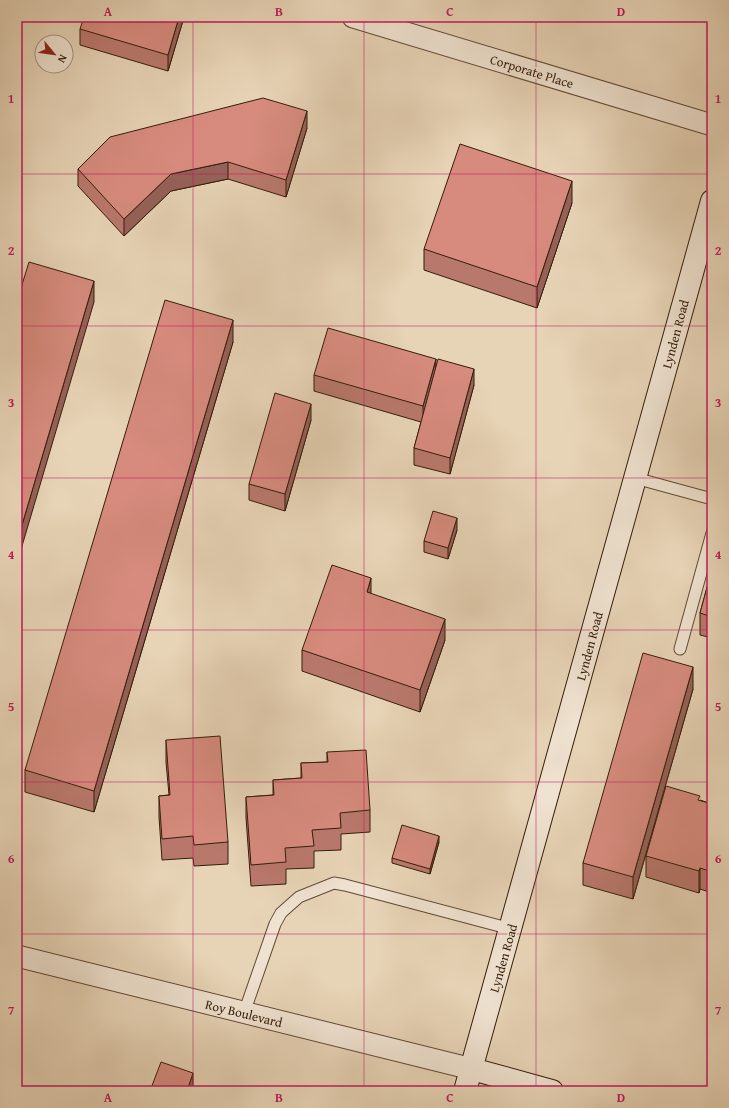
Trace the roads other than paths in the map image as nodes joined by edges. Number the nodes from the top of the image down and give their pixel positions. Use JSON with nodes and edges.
{"nodes":[{"id":1,"x":353,"y":17,"type":"edge"},
{"id":2,"x":712,"y":125,"type":"edge"},
{"id":3,"x":712,"y":201,"type":"edge"},
{"id":4,"x":635,"y":478,"type":"junction"},
{"id":5,"x":712,"y":499,"type":"edge"},
{"id":6,"x":712,"y":533,"type":"edge"},
{"id":7,"x":680,"y":649,"type":"dead end"},
{"id":8,"x":511,"y":929,"type":"junction"},
{"id":9,"x":17,"y":956,"type":"edge"},
{"id":10,"x":244,"y":1012,"type":"junction"},
{"id":11,"x":472,"y":1069,"type":"junction"},
{"id":12,"x":465,"y":1091,"type":"edge"},
{"id":13,"x":552,"y":1091,"type":"edge"}],
"edges":[{"from":1,"to":2,"type":"street","name":"Corporate Place"},
{"from":3,"to":4,"type":"main road","name":"Lynden Road"},
{"from":4,"to":5,"type":"lane"},
{"from":4,"to":8,"type":"main road","name":"Lynden Road"},
{"from":6,"to":7,"type":"lane"},
{"from":8,"to":10,"type":"lane"},
{"from":8,"to":11,"type":"main road","name":"Lynden Road"},
{"from":9,"to":10,"type":"street","name":"Roy Boulevard"},
{"from":10,"to":11,"type":"street","name":"Roy Boulevard"},
{"from":11,"to":12,"type":"main road","name":"Lynden Road"},
{"from":11,"to":13,"type":"main road"}]}
